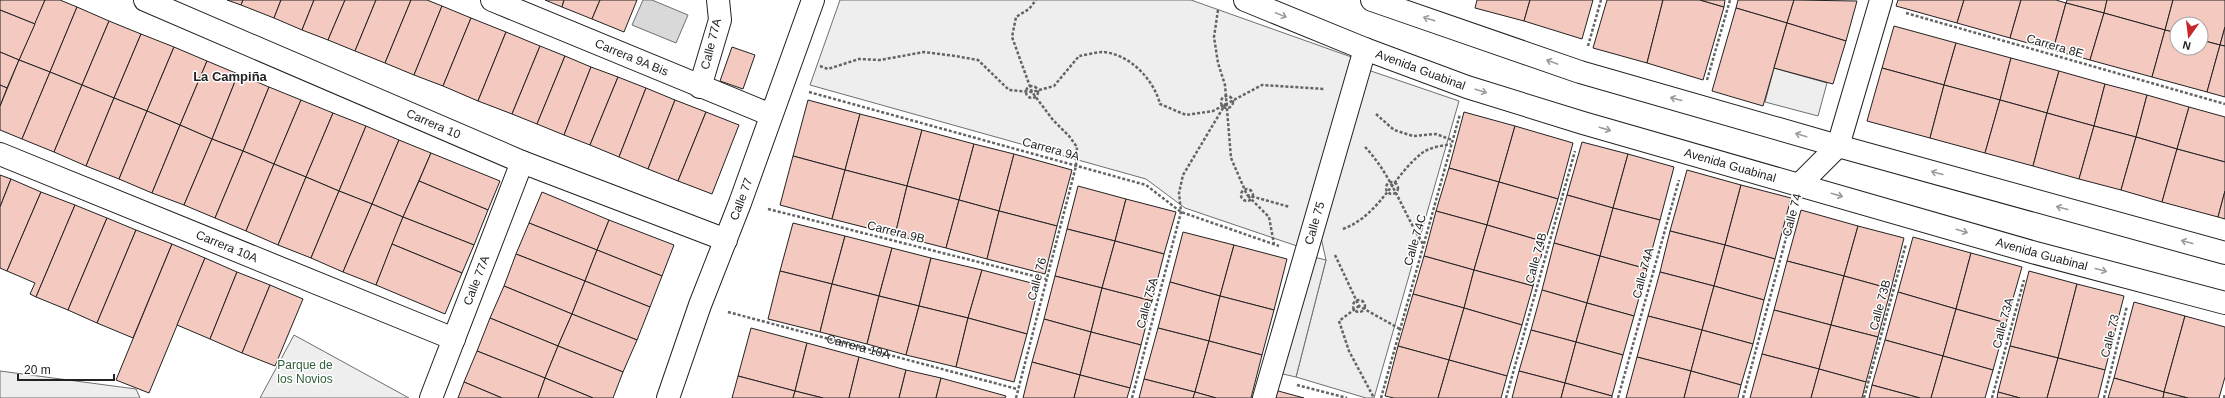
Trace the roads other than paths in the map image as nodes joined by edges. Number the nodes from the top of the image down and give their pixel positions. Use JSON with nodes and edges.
{"nodes":[{"id":1,"x":145,"y":0,"type":"edge"},
{"id":2,"x":492,"y":0,"type":"edge"},
{"id":3,"x":718,"y":0,"type":"edge"},
{"id":4,"x":813,"y":0,"type":"edge"},
{"id":5,"x":1245,"y":0,"type":"edge"},
{"id":6,"x":1372,"y":0,"type":"edge"},
{"id":7,"x":1880,"y":3,"type":"edge"},
{"id":8,"x":1365,"y":49,"type":"junction"},
{"id":9,"x":700,"y":87,"type":"junction"},
{"id":10,"x":772,"y":115,"type":"junction"},
{"id":11,"x":1838,"y":146,"type":"junction"},
{"id":12,"x":0,"y":154,"type":"edge"},
{"id":13,"x":522,"y":162,"type":"junction"},
{"id":14,"x":1800,"y":184,"type":"junction"},
{"id":15,"x":726,"y":240,"type":"junction"},
{"id":16,"x":2225,"y":253,"type":"edge"},
{"id":17,"x":2225,"y":303,"type":"edge"},
{"id":18,"x":454,"y":339,"type":"junction"},
{"id":19,"x":431,"y":398,"type":"edge"},
{"id":20,"x":668,"y":398,"type":"edge"},
{"id":21,"x":1264,"y":398,"type":"edge"}],
"edges":[{"from":1,"to":13,"type":"street","name":"Carrera 10"},
{"from":2,"to":9,"type":"street","name":"Carrera 9A Bis"},
{"from":3,"to":9,"type":"street","name":"Calle 77A"},
{"from":4,"to":10,"type":"street","name":"Calle 77"},
{"from":5,"to":8,"type":"street","name":"Avenida Guabinal","one_way":true},
{"from":11,"to":6,"type":"street","one_way":true},
{"from":7,"to":11,"type":"street","name":"Calle 74"},
{"from":8,"to":14,"type":"street","name":"Avenida Guabinal","one_way":true},
{"from":8,"to":21,"type":"street","name":"Calle 75"},
{"from":9,"to":10,"type":"street","name":"Carrera 9A Bis"},
{"from":10,"to":15,"type":"street","name":"Calle 77"},
{"from":11,"to":14,"type":"street","name":"Calle 74"},
{"from":16,"to":11,"type":"street","one_way":true},
{"from":12,"to":18,"type":"street","name":"Carrera 10A"},
{"from":13,"to":15,"type":"street","name":"Carrera 10"},
{"from":13,"to":18,"type":"street","name":"Calle 77A"},
{"from":14,"to":17,"type":"street","name":"Avenida Guabinal","one_way":true},
{"from":15,"to":20,"type":"street","name":"Calle 77"},
{"from":18,"to":19,"type":"street","name":"Calle 77A"}]}
